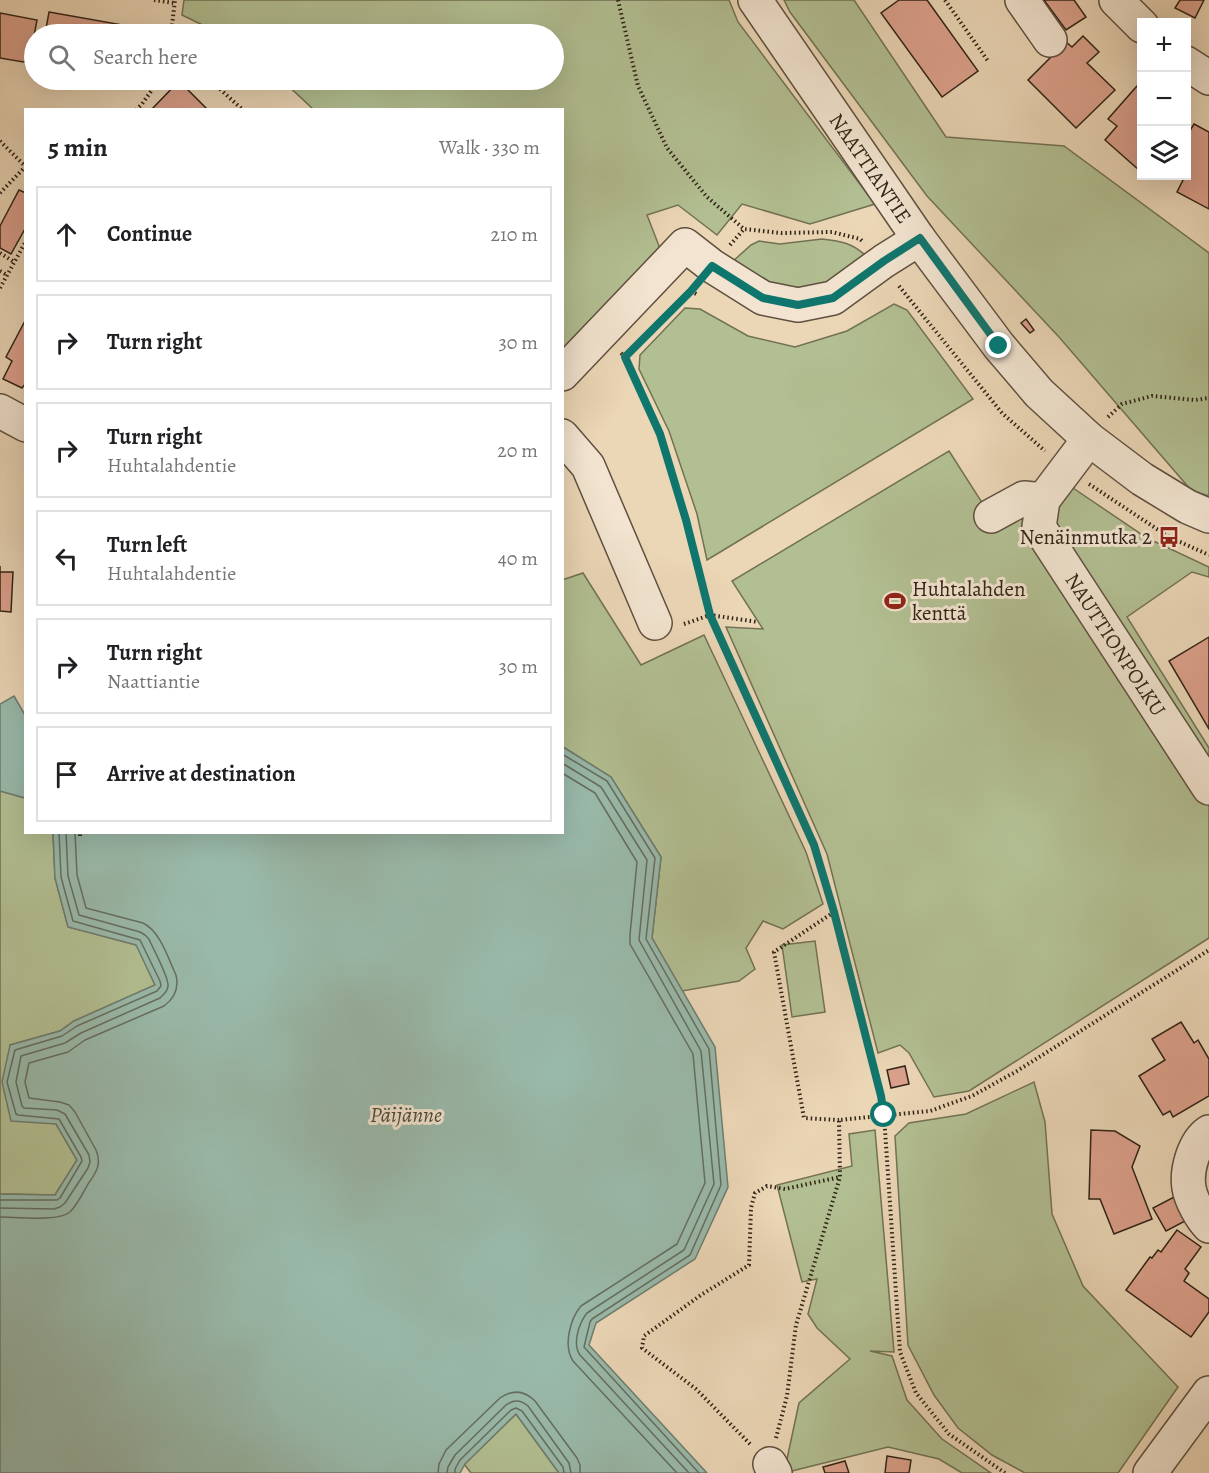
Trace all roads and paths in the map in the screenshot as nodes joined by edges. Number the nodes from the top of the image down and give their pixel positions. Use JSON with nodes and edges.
{"nodes":[{"id":1,"x":154,"y":0,"type":"edge"},
{"id":2,"x":755,"y":0,"type":"edge"},
{"id":3,"x":945,"y":0,"type":"edge"},
{"id":4,"x":1022,"y":0,"type":"edge"},
{"id":5,"x":1116,"y":0,"type":"edge"},
{"id":6,"x":174,"y":2,"type":"edge"},
{"id":7,"x":1137,"y":21,"type":"edge"},
{"id":8,"x":172,"y":24,"type":"edge"},
{"id":9,"x":1050,"y":40,"type":"dead end"},
{"id":10,"x":988,"y":61,"type":"dead end"},
{"id":11,"x":1191,"y":66,"type":"edge"},
{"id":12,"x":1209,"y":78,"type":"edge"},
{"id":13,"x":152,"y":90,"type":"edge"},
{"id":14,"x":221,"y":90,"type":"edge"},
{"id":15,"x":138,"y":108,"type":"edge"},
{"id":16,"x":241,"y":108,"type":"edge"},
{"id":17,"x":0,"y":141,"type":"edge"},
{"id":18,"x":24,"y":166,"type":"edge"},
{"id":19,"x":24,"y":168,"type":"edge"},
{"id":20,"x":0,"y":193,"type":"edge"},
{"id":21,"x":744,"y":229,"type":"dead end"},
{"id":22,"x":920,"y":238,"type":"junction"},
{"id":23,"x":24,"y":244,"type":"edge"},
{"id":24,"x":0,"y":253,"type":"edge"},
{"id":25,"x":14,"y":261,"type":"junction"},
{"id":26,"x":712,"y":266,"type":"junction"},
{"id":27,"x":0,"y":271,"type":"edge"},
{"id":28,"x":8,"y":274,"type":"junction"},
{"id":29,"x":0,"y":288,"type":"edge"},
{"id":30,"x":603,"y":332,"type":"junction"},
{"id":31,"x":625,"y":357,"type":"junction"},
{"id":32,"x":564,"y":372,"type":"edge"},
{"id":33,"x":1209,"y":398,"type":"edge"},
{"id":34,"x":0,"y":411,"type":"edge"},
{"id":35,"x":24,"y":424,"type":"edge"},
{"id":36,"x":564,"y":438,"type":"edge"},
{"id":37,"x":1089,"y":439,"type":"junction"},
{"id":38,"x":1043,"y":500,"type":"junction"},
{"id":39,"x":991,"y":516,"type":"dead end"},
{"id":40,"x":1209,"y":516,"type":"edge"},
{"id":41,"x":710,"y":615,"type":"junction"},
{"id":42,"x":758,"y":622,"type":"dead end"},
{"id":43,"x":666,"y":624,"type":"joint"},
{"id":44,"x":1209,"y":788,"type":"edge"},
{"id":45,"x":834,"y":912,"type":"junction"},
{"id":46,"x":1209,"y":950,"type":"edge"},
{"id":47,"x":884,"y":1115,"type":"junction"},
{"id":48,"x":839,"y":1120,"type":"junction"},
{"id":49,"x":1209,"y":1132,"type":"edge"},
{"id":50,"x":840,"y":1177,"type":"junction"},
{"id":51,"x":1209,"y":1226,"type":"edge"},
{"id":52,"x":1209,"y":1393,"type":"edge"},
{"id":53,"x":772,"y":1469,"type":"edge"},
{"id":54,"x":1005,"y":1473,"type":"edge"},
{"id":55,"x":1150,"y":1473,"type":"edge"}],
"edges":[{"from":1,"to":6,"type":"path"},
{"from":2,"to":22,"type":"street","name":"NAATTIANTIE"},
{"from":3,"to":10,"type":"path"},
{"from":4,"to":9,"type":"street"},
{"from":5,"to":7,"type":"street"},
{"from":6,"to":8,"type":"path"},
{"from":11,"to":12,"type":"street"},
{"from":13,"to":15,"type":"path"},
{"from":14,"to":16,"type":"path"},
{"from":17,"to":18,"type":"path"},
{"from":19,"to":20,"type":"path"},
{"from":21,"to":26,"type":"path"},
{"from":22,"to":26,"type":"street"},
{"from":22,"to":37,"type":"street","name":"NAATTIANTIE"},
{"from":23,"to":25,"type":"path"},
{"from":24,"to":25,"type":"path"},
{"from":25,"to":28,"type":"path"},
{"from":26,"to":30,"type":"street"},
{"from":26,"to":31,"type":"path"},
{"from":27,"to":28,"type":"path"},
{"from":28,"to":29,"type":"path"},
{"from":30,"to":31,"type":"path"},
{"from":30,"to":32,"type":"street"},
{"from":31,"to":41,"type":"path"},
{"from":33,"to":37,"type":"path"},
{"from":34,"to":35,"type":"street"},
{"from":36,"to":43,"type":"street"},
{"from":37,"to":38,"type":"street"},
{"from":37,"to":40,"type":"street","name":"NAATTIANTIE"},
{"from":38,"to":39,"type":"street"},
{"from":38,"to":44,"type":"street","name":"NAUTTIONPOLKU"},
{"from":41,"to":42,"type":"path"},
{"from":41,"to":43,"type":"path"},
{"from":41,"to":45,"type":"path"},
{"from":45,"to":47,"type":"path"},
{"from":45,"to":48,"type":"path"},
{"from":46,"to":47,"type":"path"},
{"from":47,"to":48,"type":"path"},
{"from":47,"to":54,"type":"path"},
{"from":48,"to":50,"type":"path"},
{"from":49,"to":51,"type":"street"},
{"from":50,"to":53,"type":"path"},
{"from":50,"to":53,"type":"path"},
{"from":52,"to":55,"type":"street"}]}
